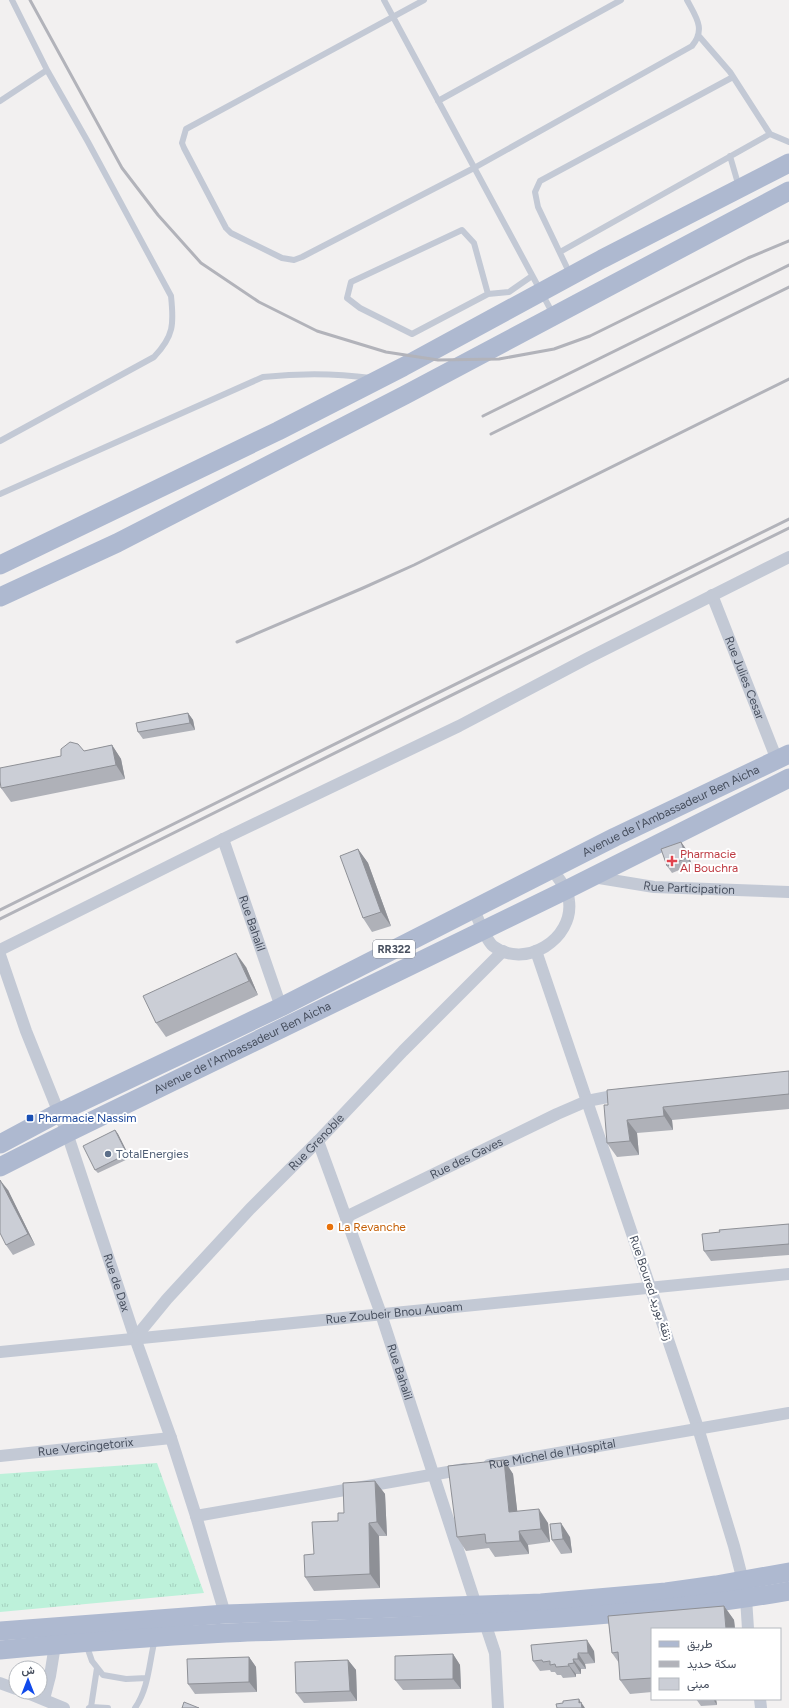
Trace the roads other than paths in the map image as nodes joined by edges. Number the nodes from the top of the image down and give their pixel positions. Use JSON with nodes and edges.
{"nodes":[{"id":1,"x":12,"y":0,"type":"edge"},
{"id":2,"x":384,"y":0,"type":"edge"},
{"id":3,"x":424,"y":0,"type":"edge"},
{"id":4,"x":620,"y":0,"type":"edge"},
{"id":5,"x":687,"y":0,"type":"edge"},
{"id":6,"x":393,"y":17,"type":"junction"},
{"id":7,"x":698,"y":35,"type":"junction"},
{"id":8,"x":47,"y":70,"type":"junction"},
{"id":9,"x":733,"y":77,"type":"junction"},
{"id":10,"x":0,"y":101,"type":"edge"},
{"id":11,"x":438,"y":101,"type":"junction"},
{"id":12,"x":770,"y":134,"type":"junction"},
{"id":13,"x":789,"y":142,"type":"edge"},
{"id":14,"x":730,"y":156,"type":"junction"},
{"id":15,"x":789,"y":163,"type":"edge"},
{"id":16,"x":474,"y":168,"type":"junction"},
{"id":17,"x":739,"y":189,"type":"junction"},
{"id":18,"x":789,"y":191,"type":"edge"},
{"id":19,"x":751,"y":212,"type":"junction"},
{"id":20,"x":560,"y":252,"type":"junction"},
{"id":21,"x":532,"y":276,"type":"junction"},
{"id":22,"x":571,"y":276,"type":"junction"},
{"id":23,"x":541,"y":292,"type":"junction"},
{"id":24,"x":488,"y":294,"type":"junction"},
{"id":25,"x":554,"y":315,"type":"junction"},
{"id":26,"x":427,"y":354,"type":"junction"},
{"id":27,"x":442,"y":375,"type":"junction"},
{"id":28,"x":378,"y":379,"type":"junction"},
{"id":29,"x":0,"y":441,"type":"edge"},
{"id":30,"x":0,"y":494,"type":"edge"},
{"id":31,"x":789,"y":557,"type":"edge"},
{"id":32,"x":0,"y":565,"type":"edge"},
{"id":33,"x":712,"y":595,"type":"junction"},
{"id":34,"x":0,"y":597,"type":"edge"},
{"id":35,"x":783,"y":757,"type":"edge"},
{"id":36,"x":789,"y":778,"type":"edge"},
{"id":37,"x":223,"y":839,"type":"junction"},
{"id":38,"x":552,"y":869,"type":"junction"},
{"id":39,"x":591,"y":877,"type":"junction"},
{"id":40,"x":566,"y":890,"type":"junction"},
{"id":41,"x":789,"y":892,"type":"edge"},
{"id":42,"x":473,"y":908,"type":"junction"},
{"id":43,"x":484,"y":930,"type":"junction"},
{"id":44,"x":0,"y":950,"type":"edge"},
{"id":45,"x":503,"y":952,"type":"junction"},
{"id":46,"x":536,"y":952,"type":"junction"},
{"id":47,"x":0,"y":955,"type":"edge"},
{"id":48,"x":281,"y":1007,"type":"junction"},
{"id":49,"x":636,"y":1093,"type":"edge"},
{"id":50,"x":587,"y":1101,"type":"junction"},
{"id":51,"x":58,"y":1113,"type":"junction"},
{"id":52,"x":67,"y":1132,"type":"junction"},
{"id":53,"x":318,"y":1141,"type":"junction"},
{"id":54,"x":0,"y":1144,"type":"edge"},
{"id":55,"x":0,"y":1166,"type":"edge"},
{"id":56,"x":346,"y":1217,"type":"junction"},
{"id":57,"x":789,"y":1274,"type":"edge"},
{"id":58,"x":651,"y":1289,"type":"junction"},
{"id":59,"x":381,"y":1314,"type":"junction"},
{"id":60,"x":135,"y":1338,"type":"junction"},
{"id":61,"x":0,"y":1352,"type":"edge"},
{"id":62,"x":789,"y":1412,"type":"edge"},
{"id":63,"x":698,"y":1428,"type":"junction"},
{"id":64,"x":171,"y":1438,"type":"junction"},
{"id":65,"x":0,"y":1456,"type":"edge"},
{"id":66,"x":433,"y":1474,"type":"junction"},
{"id":67,"x":196,"y":1516,"type":"junction"},
{"id":68,"x":789,"y":1572,"type":"edge"},
{"id":69,"x":745,"y":1589,"type":"junction"},
{"id":70,"x":789,"y":1590,"type":"edge"},
{"id":71,"x":476,"y":1605,"type":"junction"},
{"id":72,"x":225,"y":1614,"type":"junction"},
{"id":73,"x":485,"y":1623,"type":"junction"},
{"id":74,"x":748,"y":1628,"type":"edge"},
{"id":75,"x":0,"y":1631,"type":"edge"},
{"id":76,"x":85,"y":1634,"type":"junction"},
{"id":77,"x":156,"y":1638,"type":"junction"},
{"id":78,"x":55,"y":1645,"type":"junction"},
{"id":79,"x":0,"y":1650,"type":"edge"},
{"id":80,"x":97,"y":1668,"type":"junction"},
{"id":81,"x":148,"y":1678,"type":"junction"},
{"id":82,"x":48,"y":1684,"type":"edge"},
{"id":83,"x":46,"y":1700,"type":"edge"},
{"id":84,"x":90,"y":1707,"type":"edge"},
{"id":85,"x":64,"y":1708,"type":"edge"},
{"id":86,"x":108,"y":1708,"type":"edge"},
{"id":87,"x":135,"y":1708,"type":"edge"},
{"id":88,"x":498,"y":1708,"type":"edge"}],
"edges":[{"from":1,"to":8,"type":"lane"},
{"from":2,"to":6,"type":"lane"},
{"from":3,"to":6,"type":"lane"},
{"from":4,"to":11,"type":"lane"},
{"from":5,"to":7,"type":"lane"},
{"from":6,"to":11,"type":"lane"},
{"from":6,"to":16,"type":"lane"},
{"from":7,"to":9,"type":"lane"},
{"from":7,"to":16,"type":"lane"},
{"from":8,"to":10,"type":"lane"},
{"from":8,"to":29,"type":"lane"},
{"from":9,"to":12,"type":"lane"},
{"from":9,"to":20,"type":"lane"},
{"from":11,"to":16,"type":"lane"},
{"from":12,"to":13,"type":"lane"},
{"from":12,"to":14,"type":"lane"},
{"from":14,"to":17,"type":"lane"},
{"from":14,"to":20,"type":"lane"},
{"from":15,"to":17,"type":"main road"},
{"from":16,"to":21,"type":"lane"},
{"from":17,"to":19,"type":"main road"},
{"from":17,"to":22,"type":"main road"},
{"from":18,"to":19,"type":"main road"},
{"from":19,"to":25,"type":"main road"},
{"from":20,"to":22,"type":"lane"},
{"from":21,"to":23,"type":"lane"},
{"from":21,"to":24,"type":"lane"},
{"from":22,"to":23,"type":"main road"},
{"from":23,"to":25,"type":"lane"},
{"from":23,"to":26,"type":"main road"},
{"from":24,"to":24,"type":"lane"},
{"from":25,"to":27,"type":"main road"},
{"from":26,"to":27,"type":"main road"},
{"from":26,"to":28,"type":"main road"},
{"from":27,"to":34,"type":"main road"},
{"from":28,"to":30,"type":"lane"},
{"from":28,"to":32,"type":"main road"},
{"from":31,"to":33,"type":"street"},
{"from":33,"to":35,"type":"street","name":"Rue Julies Cesar"},
{"from":33,"to":37,"type":"street"},
{"from":35,"to":38,"type":"main road","name":"Avenue de l'Ambassadeur Ben Aicha","number":"RR322"},
{"from":36,"to":39,"type":"main road","name":"Avenue de l'Ambassadeur Ben Aicha","number":"RR322"},
{"from":37,"to":44,"type":"street"},
{"from":37,"to":48,"type":"street","name":"Rue Bahalil"},
{"from":38,"to":40,"type":"street"},
{"from":38,"to":42,"type":"main road","name":"Avenue de l'Ambassadeur Ben Aicha","number":"RR322"},
{"from":39,"to":40,"type":"main road","name":"Avenue de l'Ambassadeur Ben Aicha","number":"RR322"},
{"from":39,"to":41,"type":"street","name":"Rue Participation"},
{"from":40,"to":43,"type":"main road","name":"Avenue de l'Ambassadeur Ben Aicha","number":"RR322"},
{"from":40,"to":46,"type":"street"},
{"from":42,"to":43,"type":"street"},
{"from":42,"to":48,"type":"main road","name":"Avenue de l'Ambassadeur Ben Aicha","number":"RR322"},
{"from":43,"to":45,"type":"street"},
{"from":43,"to":52,"type":"main road","name":"Avenue de l'Ambassadeur Ben Aicha","number":"RR322"},
{"from":45,"to":46,"type":"street"},
{"from":45,"to":53,"type":"street","name":"Rue Grenoble"},
{"from":46,"to":50,"type":"street","name":"Rue Boured زنقة بوريد"},
{"from":47,"to":51,"type":"street","name":"Rue de Dax"},
{"from":48,"to":51,"type":"main road","name":"Avenue de l'Ambassadeur Ben Aicha","number":"RR322"},
{"from":49,"to":50,"type":"street","name":"Rue des Gaves"},
{"from":50,"to":56,"type":"street","name":"Rue des Gaves"},
{"from":50,"to":58,"type":"street","name":"Rue Boured زنقة بوريد"},
{"from":51,"to":52,"type":"street","name":"Rue de Dax"},
{"from":51,"to":54,"type":"main road","name":"Avenue de l'Ambassadeur Ben Aicha","number":"RR322"},
{"from":52,"to":55,"type":"main road","name":"Avenue de l'Ambassadeur Ben Aicha","number":"RR322"},
{"from":52,"to":60,"type":"street","name":"Rue de Dax"},
{"from":53,"to":56,"type":"street","name":"Rue Bahalil"},
{"from":53,"to":60,"type":"street","name":"Rue Grenoble"},
{"from":56,"to":59,"type":"street","name":"Rue Bahalil"},
{"from":57,"to":58,"type":"street","name":"Rue Zoubeir Bnou Auoam"},
{"from":58,"to":59,"type":"street","name":"Rue Zoubeir Bnou Auoam"},
{"from":58,"to":63,"type":"street","name":"Rue Boured زنقة بوريد"},
{"from":59,"to":60,"type":"street","name":"Rue Zoubeir Bnou Auoam"},
{"from":59,"to":66,"type":"street","name":"Rue Bahalil"},
{"from":60,"to":61,"type":"street","name":"Rue Zoubeir Bnou Auoam"},
{"from":60,"to":64,"type":"street","name":"Rue de Dax"},
{"from":62,"to":63,"type":"street","name":"Rue Michel de l'Hospital"},
{"from":63,"to":66,"type":"street","name":"Rue Michel de l'Hospital"},
{"from":63,"to":69,"type":"street","name":"Rue Boured زنقة بوريد"},
{"from":64,"to":65,"type":"street","name":"Rue Vercingetorix"},
{"from":64,"to":67,"type":"street","name":"Rue de Dax"},
{"from":66,"to":67,"type":"street","name":"Rue Michel de l'Hospital"},
{"from":66,"to":71,"type":"street","name":"Rue Bahalil"},
{"from":67,"to":72,"type":"street","name":"Rue de Dax"},
{"from":68,"to":69,"type":"main road"},
{"from":69,"to":70,"type":"main road"},
{"from":69,"to":71,"type":"main road"},
{"from":69,"to":73,"type":"main road"},
{"from":69,"to":74,"type":"street","name":"Rue Boured زنقة بوريد"},
{"from":71,"to":72,"type":"main road"},
{"from":72,"to":76,"type":"main road"},
{"from":73,"to":77,"type":"main road"},
{"from":73,"to":88,"type":"street"},
{"from":75,"to":76,"type":"main road"},
{"from":76,"to":77,"type":"main road"},
{"from":76,"to":78,"type":"main road"},
{"from":76,"to":80,"type":"lane"},
{"from":77,"to":81,"type":"lane"},
{"from":78,"to":79,"type":"main road"},
{"from":78,"to":82,"type":"street"},
{"from":80,"to":81,"type":"lane"},
{"from":80,"to":84,"type":"lane"},
{"from":81,"to":87,"type":"lane"},
{"from":83,"to":85,"type":"street"},
{"from":84,"to":86,"type":"lane"}]}
